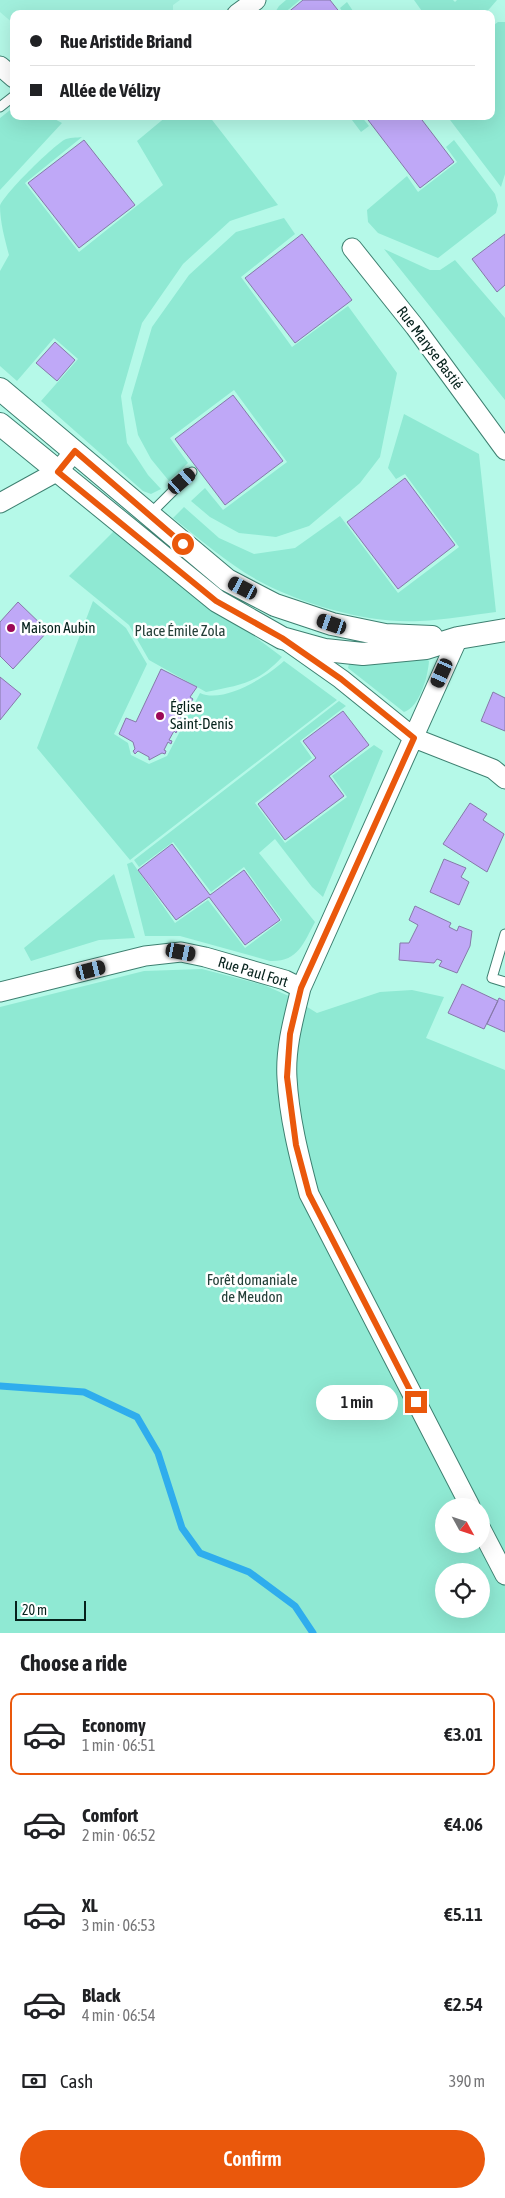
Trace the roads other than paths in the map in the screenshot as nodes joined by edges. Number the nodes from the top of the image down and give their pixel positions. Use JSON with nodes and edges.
{"nodes":[{"id":1,"x":256,"y":0,"type":"edge"},
{"id":2,"x":243,"y":10,"type":"edge"},
{"id":3,"x":0,"y":66,"type":"edge"},
{"id":4,"x":10,"y":75,"type":"edge"},
{"id":5,"x":352,"y":248,"type":"dead end"},
{"id":6,"x":0,"y":389,"type":"edge"},
{"id":7,"x":0,"y":424,"type":"edge"},
{"id":8,"x":505,"y":450,"type":"edge"},
{"id":9,"x":75,"y":451,"type":"junction"},
{"id":10,"x":58,"y":472,"type":"junction"},
{"id":11,"x":192,"y":472,"type":"dead end"},
{"id":12,"x":9,"y":503,"type":"edge"},
{"id":13,"x":149,"y":515,"type":"junction"},
{"id":14,"x":505,"y":630,"type":"edge"},
{"id":15,"x":282,"y":638,"type":"junction"},
{"id":16,"x":458,"y":638,"type":"junction"},
{"id":17,"x":414,"y":738,"type":"junction"},
{"id":18,"x":505,"y":779,"type":"edge"},
{"id":19,"x":505,"y":934,"type":"edge"},
{"id":20,"x":505,"y":982,"type":"edge"},
{"id":21,"x":301,"y":988,"type":"junction"},
{"id":22,"x":0,"y":992,"type":"edge"},
{"id":23,"x":466,"y":1498,"type":"edge"},
{"id":24,"x":490,"y":1546,"type":"edge"},
{"id":25,"x":505,"y":1575,"type":"edge"}],
"edges":[{"from":1,"to":2,"type":"street"},
{"from":3,"to":4,"type":"street"},
{"from":5,"to":8,"type":"street","name":"Rue Maryse Bastié"},
{"from":6,"to":9,"type":"street"},
{"from":7,"to":10,"type":"street"},
{"from":9,"to":10,"type":"street"},
{"from":9,"to":13,"type":"street"},
{"from":10,"to":12,"type":"street"},
{"from":10,"to":15,"type":"street"},
{"from":11,"to":13,"type":"lane"},
{"from":13,"to":16,"type":"street"},
{"from":14,"to":16,"type":"street"},
{"from":15,"to":16,"type":"street"},
{"from":15,"to":17,"type":"street"},
{"from":16,"to":17,"type":"street"},
{"from":17,"to":18,"type":"street"},
{"from":17,"to":21,"type":"street"},
{"from":19,"to":20,"type":"lane"},
{"from":21,"to":22,"type":"street","name":"Rue Paul Fort"},
{"from":21,"to":23,"type":"street"},
{"from":24,"to":25,"type":"street"}]}
